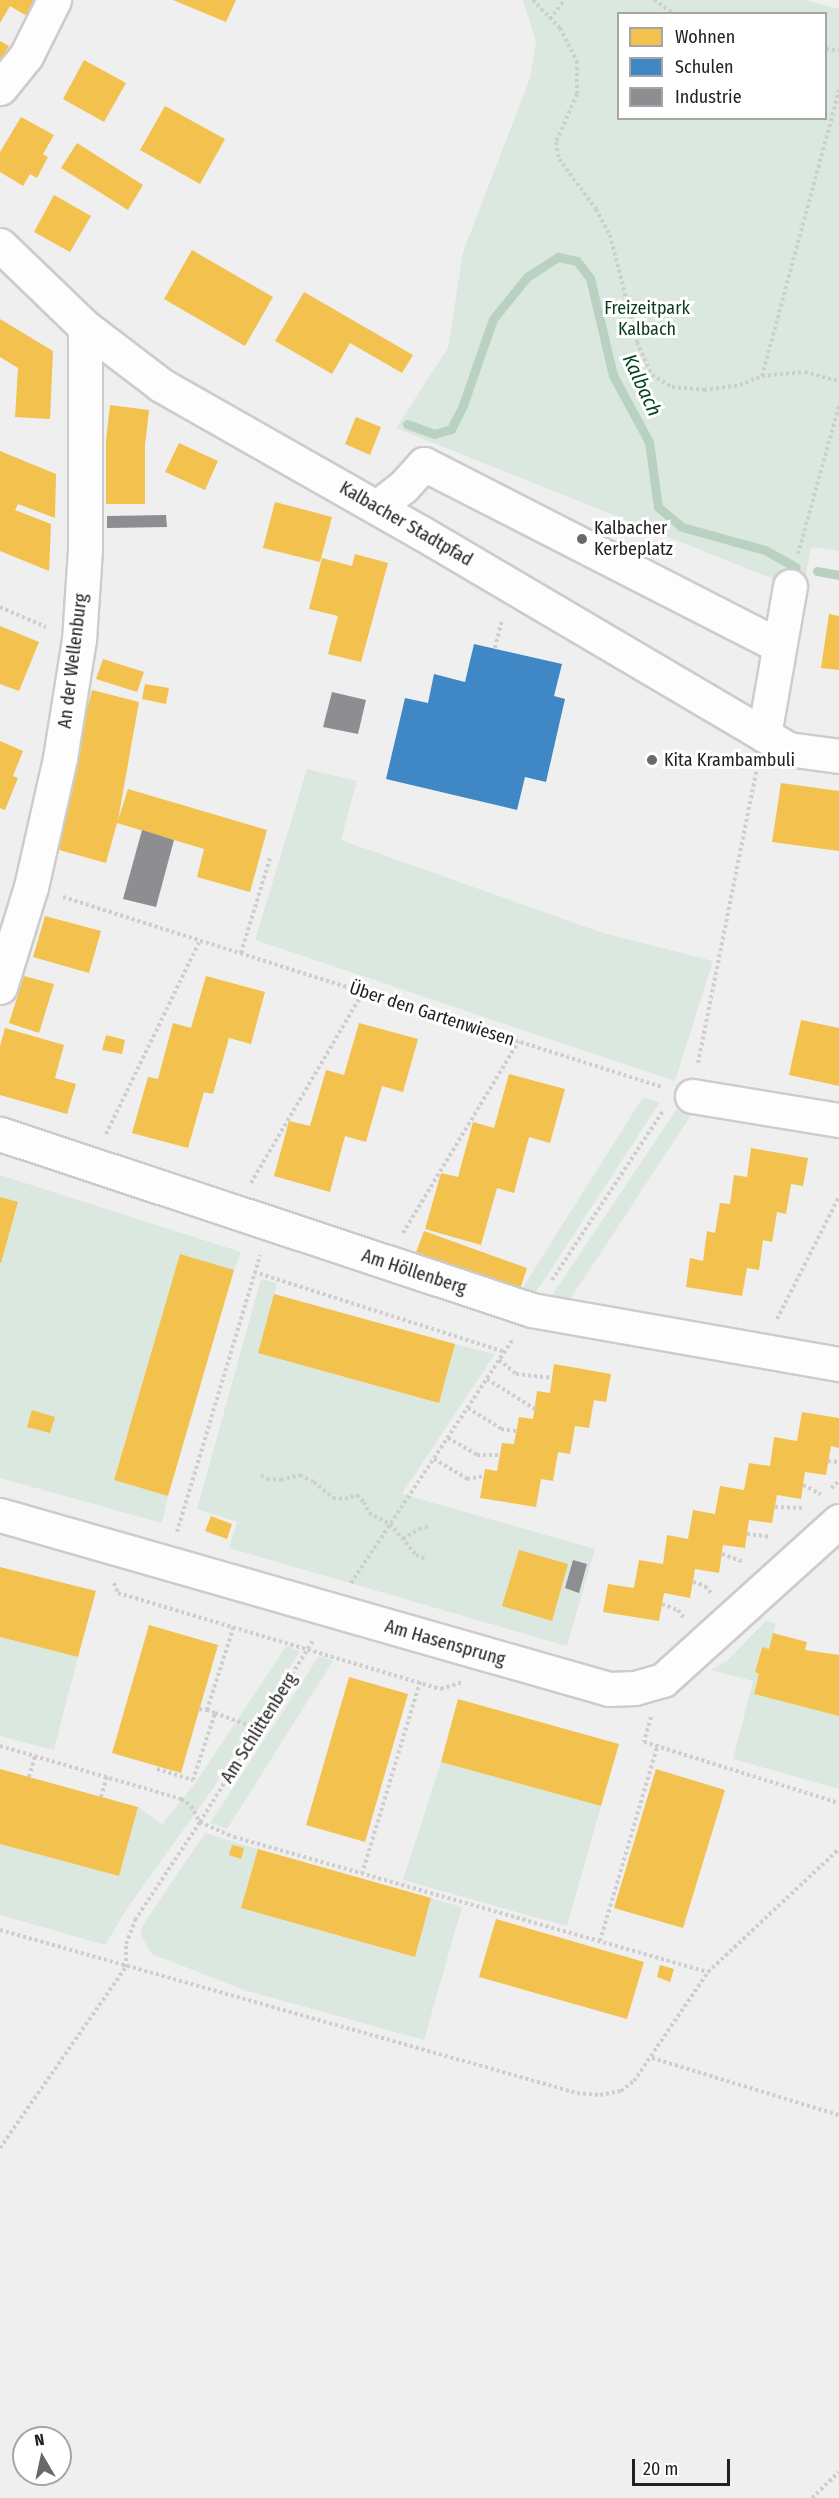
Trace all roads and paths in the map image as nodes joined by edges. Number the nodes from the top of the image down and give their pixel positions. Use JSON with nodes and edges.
{"nodes":[{"id":1,"x":54,"y":0,"type":"edge"},
{"id":2,"x":533,"y":0,"type":"edge"},
{"id":3,"x":565,"y":0,"type":"edge"},
{"id":4,"x":654,"y":0,"type":"edge"},
{"id":5,"x":672,"y":12,"type":"edge"},
{"id":6,"x":550,"y":19,"type":"junction"},
{"id":7,"x":0,"y":88,"type":"edge"},
{"id":8,"x":839,"y":90,"type":"edge"},
{"id":9,"x":0,"y":245,"type":"edge"},
{"id":10,"x":85,"y":327,"type":"junction"},
{"id":11,"x":762,"y":376,"type":"junction"},
{"id":12,"x":839,"y":381,"type":"edge"},
{"id":13,"x":839,"y":405,"type":"edge"},
{"id":14,"x":377,"y":507,"type":"junction"},
{"id":15,"x":801,"y":544,"type":"dead end"},
{"id":16,"x":790,"y":586,"type":"dead end"},
{"id":17,"x":0,"y":607,"type":"edge"},
{"id":18,"x":79,"y":640,"type":"junction"},
{"id":19,"x":779,"y":646,"type":"junction"},
{"id":20,"x":764,"y":735,"type":"junction"},
{"id":21,"x":839,"y":756,"type":"edge"},
{"id":22,"x":270,"y":858,"type":"dead end"},
{"id":23,"x":31,"y":886,"type":"junction"},
{"id":24,"x":200,"y":940,"type":"junction"},
{"id":25,"x":241,"y":953,"type":"junction"},
{"id":26,"x":0,"y":987,"type":"edge"},
{"id":27,"x":363,"y":992,"type":"junction"},
{"id":28,"x":519,"y":1041,"type":"junction"},
{"id":29,"x":692,"y":1096,"type":"junction"},
{"id":30,"x":839,"y":1120,"type":"edge"},
{"id":31,"x":0,"y":1134,"type":"edge"},
{"id":32,"x":92,"y":1164,"type":"junction"},
{"id":33,"x":839,"y":1197,"type":"edge"},
{"id":34,"x":234,"y":1212,"type":"junction"},
{"id":35,"x":270,"y":1224,"type":"junction"},
{"id":36,"x":385,"y":1262,"type":"junction"},
{"id":37,"x":254,"y":1272,"type":"junction"},
{"id":38,"x":761,"y":1350,"type":"junction"},
{"id":39,"x":504,"y":1352,"type":"dead end"},
{"id":40,"x":499,"y":1360,"type":"dead end"},
{"id":41,"x":839,"y":1364,"type":"edge"},
{"id":42,"x":552,"y":1378,"type":"dead end"},
{"id":43,"x":487,"y":1379,"type":"dead end"},
{"id":44,"x":468,"y":1408,"type":"dead end"},
{"id":45,"x":535,"y":1409,"type":"dead end"},
{"id":46,"x":516,"y":1431,"type":"dead end"},
{"id":47,"x":448,"y":1438,"type":"dead end"},
{"id":48,"x":499,"y":1455,"type":"dead end"},
{"id":49,"x":434,"y":1459,"type":"dead end"},
{"id":50,"x":828,"y":1461,"type":"dead end"},
{"id":51,"x":839,"y":1462,"type":"edge"},
{"id":52,"x":261,"y":1475,"type":"dead end"},
{"id":53,"x":484,"y":1476,"type":"dead end"},
{"id":54,"x":839,"y":1481,"type":"edge"},
{"id":55,"x":803,"y":1485,"type":"dead end"},
{"id":56,"x":409,"y":1497,"type":"dead end"},
{"id":57,"x":826,"y":1506,"type":"edge"},
{"id":58,"x":775,"y":1507,"type":"dead end"},
{"id":59,"x":0,"y":1515,"type":"edge"},
{"id":60,"x":798,"y":1517,"type":"dead end"},
{"id":61,"x":390,"y":1524,"type":"junction"},
{"id":62,"x":429,"y":1526,"type":"dead end"},
{"id":63,"x":747,"y":1534,"type":"dead end"},
{"id":64,"x":176,"y":1536,"type":"dead end"},
{"id":65,"x":403,"y":1539,"type":"junction"},
{"id":66,"x":766,"y":1545,"type":"dead end"},
{"id":67,"x":722,"y":1554,"type":"dead end"},
{"id":68,"x":753,"y":1558,"type":"dead end"},
{"id":69,"x":426,"y":1559,"type":"dead end"},
{"id":70,"x":746,"y":1564,"type":"junction"},
{"id":71,"x":737,"y":1571,"type":"dead end"},
{"id":72,"x":693,"y":1582,"type":"dead end"},
{"id":73,"x":351,"y":1584,"type":"junction"},
{"id":74,"x":720,"y":1587,"type":"dead end"},
{"id":75,"x":362,"y":1588,"type":"dead end"},
{"id":76,"x":712,"y":1594,"type":"junction"},
{"id":77,"x":336,"y":1596,"type":"junction"},
{"id":78,"x":705,"y":1600,"type":"dead end"},
{"id":79,"x":662,"y":1604,"type":"dead end"},
{"id":80,"x":691,"y":1613,"type":"dead end"},
{"id":81,"x":684,"y":1619,"type":"junction"},
{"id":82,"x":234,"y":1626,"type":"dead end"},
{"id":83,"x":677,"y":1627,"type":"dead end"},
{"id":84,"x":420,"y":1682,"type":"dead end"},
{"id":85,"x":200,"y":1709,"type":"dead end"},
{"id":86,"x":207,"y":1710,"type":"junction"},
{"id":87,"x":215,"y":1713,"type":"junction"},
{"id":88,"x":652,"y":1716,"type":"dead end"},
{"id":89,"x":256,"y":1732,"type":"junction"},
{"id":90,"x":658,"y":1744,"type":"junction"},
{"id":91,"x":0,"y":1746,"type":"edge"},
{"id":92,"x":35,"y":1756,"type":"junction"},
{"id":93,"x":157,"y":1769,"type":"dead end"},
{"id":94,"x":107,"y":1776,"type":"junction"},
{"id":95,"x":29,"y":1777,"type":"dead end"},
{"id":96,"x":101,"y":1797,"type":"dead end"},
{"id":97,"x":839,"y":1803,"type":"edge"},
{"id":98,"x":200,"y":1822,"type":"junction"},
{"id":99,"x":839,"y":1850,"type":"edge"},
{"id":100,"x":362,"y":1874,"type":"junction"},
{"id":101,"x":0,"y":1930,"type":"edge"},
{"id":102,"x":600,"y":1941,"type":"junction"},
{"id":103,"x":126,"y":1967,"type":"junction"},
{"id":104,"x":708,"y":1972,"type":"junction"},
{"id":105,"x":652,"y":2058,"type":"junction"},
{"id":106,"x":839,"y":2115,"type":"edge"},
{"id":107,"x":0,"y":2148,"type":"edge"},
{"id":108,"x":839,"y":2472,"type":"edge"},
{"id":109,"x":812,"y":2498,"type":"edge"}],
"edges":[{"from":1,"to":7,"type":"street"},
{"from":2,"to":6,"type":"path"},
{"from":3,"to":6,"type":"path"},
{"from":4,"to":5,"type":"path"},
{"from":6,"to":11,"type":"path"},
{"from":8,"to":11,"type":"path"},
{"from":9,"to":10,"type":"street","name":"Kalbacher Stadtpfad"},
{"from":10,"to":14,"type":"street","name":"Kalbacher Stadtpfad"},
{"from":10,"to":18,"type":"street","name":"An der Wellenburg"},
{"from":11,"to":12,"type":"path"},
{"from":13,"to":15,"type":"path"},
{"from":14,"to":19,"type":"street"},
{"from":14,"to":20,"type":"street","name":"Kalbacher Stadtpfad"},
{"from":16,"to":19,"type":"street"},
{"from":17,"to":18,"type":"path"},
{"from":18,"to":23,"type":"street","name":"An der Wellenburg"},
{"from":19,"to":20,"type":"street"},
{"from":20,"to":21,"type":"street","name":"Kalbacher Stadtpfad"},
{"from":20,"to":29,"type":"path"},
{"from":22,"to":25,"type":"path"},
{"from":23,"to":24,"type":"path","name":"Über den Gartenwiesen"},
{"from":23,"to":26,"type":"street","name":"An der Wellenburg"},
{"from":24,"to":25,"type":"path","name":"Über den Gartenwiesen"},
{"from":24,"to":32,"type":"path"},
{"from":25,"to":27,"type":"path","name":"Über den Gartenwiesen"},
{"from":27,"to":28,"type":"path","name":"Über den Gartenwiesen"},
{"from":27,"to":34,"type":"path"},
{"from":28,"to":29,"type":"path","name":"Über den Gartenwiesen"},
{"from":28,"to":36,"type":"path"},
{"from":29,"to":30,"type":"street"},
{"from":31,"to":32,"type":"street","name":"Am Höllenberg"},
{"from":32,"to":34,"type":"street","name":"Am Höllenberg"},
{"from":33,"to":38,"type":"path"},
{"from":34,"to":35,"type":"street","name":"Am Höllenberg"},
{"from":35,"to":36,"type":"street","name":"Am Höllenberg"},
{"from":35,"to":37,"type":"path"},
{"from":36,"to":38,"type":"street","name":"Am Höllenberg"},
{"from":37,"to":39,"type":"path"},
{"from":37,"to":64,"type":"path"},
{"from":38,"to":41,"type":"street","name":"Am Höllenberg"},
{"from":40,"to":42,"type":"path"},
{"from":43,"to":45,"type":"path"},
{"from":44,"to":46,"type":"path"},
{"from":47,"to":48,"type":"path"},
{"from":49,"to":53,"type":"path"},
{"from":50,"to":51,"type":"path"},
{"from":52,"to":61,"type":"path"},
{"from":54,"to":57,"type":"path"},
{"from":55,"to":57,"type":"path"},
{"from":56,"to":61,"type":"path"},
{"from":57,"to":77,"type":"street","name":"Am Hasensprung"},
{"from":58,"to":60,"type":"path"},
{"from":59,"to":77,"type":"street","name":"Am Hasensprung"},
{"from":61,"to":65,"type":"path"},
{"from":61,"to":73,"type":"path"},
{"from":62,"to":65,"type":"path"},
{"from":63,"to":66,"type":"path"},
{"from":65,"to":69,"type":"path"},
{"from":67,"to":70,"type":"path"},
{"from":68,"to":70,"type":"path"},
{"from":70,"to":71,"type":"path"},
{"from":72,"to":76,"type":"path"},
{"from":73,"to":75,"type":"path"},
{"from":73,"to":77,"type":"path"},
{"from":74,"to":76,"type":"path"},
{"from":76,"to":78,"type":"path"},
{"from":77,"to":89,"type":"path","name":"Am Schlittenberg"},
{"from":79,"to":81,"type":"path"},
{"from":80,"to":81,"type":"path"},
{"from":81,"to":83,"type":"path"},
{"from":82,"to":86,"type":"path"},
{"from":84,"to":100,"type":"path"},
{"from":85,"to":86,"type":"path"},
{"from":86,"to":87,"type":"path"},
{"from":87,"to":89,"type":"path"},
{"from":87,"to":93,"type":"path"},
{"from":88,"to":90,"type":"path"},
{"from":89,"to":98,"type":"path","name":"Am Schlittenberg"},
{"from":90,"to":97,"type":"path"},
{"from":90,"to":102,"type":"path"},
{"from":91,"to":92,"type":"path"},
{"from":92,"to":94,"type":"path"},
{"from":92,"to":95,"type":"path"},
{"from":94,"to":96,"type":"path"},
{"from":94,"to":98,"type":"path"},
{"from":98,"to":100,"type":"path"},
{"from":98,"to":103,"type":"path","name":"Am Schlittenberg"},
{"from":99,"to":104,"type":"path"},
{"from":100,"to":102,"type":"path"},
{"from":101,"to":103,"type":"path"},
{"from":102,"to":104,"type":"path"},
{"from":103,"to":105,"type":"path"},
{"from":103,"to":107,"type":"path"},
{"from":104,"to":105,"type":"path"},
{"from":105,"to":106,"type":"path"},
{"from":108,"to":109,"type":"path"}]}
